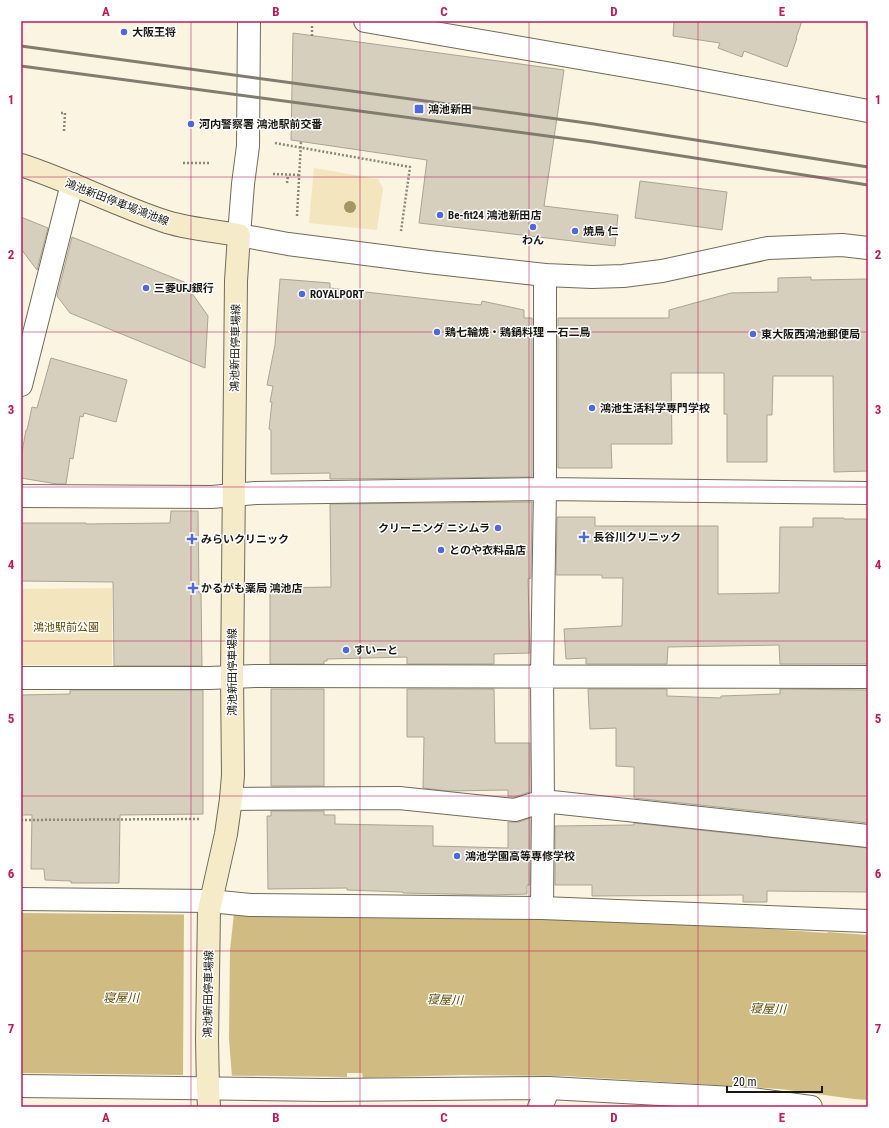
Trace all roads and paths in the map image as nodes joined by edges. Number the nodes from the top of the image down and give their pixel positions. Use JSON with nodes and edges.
{"nodes":[{"id":1,"x":245,"y":21,"type":"edge"},
{"id":2,"x":365,"y":21,"type":"edge"},
{"id":3,"x":312,"y":24,"type":"dead end"},
{"id":4,"x":312,"y":36,"type":"dead end"},
{"id":5,"x":868,"y":111,"type":"edge"},
{"id":6,"x":61,"y":113,"type":"dead end"},
{"id":7,"x":64,"y":131,"type":"dead end"},
{"id":8,"x":301,"y":142,"type":"dead end"},
{"id":9,"x":274,"y":143,"type":"dead end"},
{"id":10,"x":301,"y":148,"type":"junction"},
{"id":11,"x":183,"y":163,"type":"dead end"},
{"id":12,"x":210,"y":163,"type":"dead end"},
{"id":13,"x":21,"y":165,"type":"edge"},
{"id":14,"x":273,"y":174,"type":"dead end"},
{"id":15,"x":288,"y":175,"type":"junction"},
{"id":16,"x":300,"y":176,"type":"junction"},
{"id":17,"x":287,"y":183,"type":"dead end"},
{"id":18,"x":72,"y":184,"type":"junction"},
{"id":19,"x":297,"y":218,"type":"dead end"},
{"id":20,"x":239,"y":235,"type":"junction"},
{"id":21,"x":400,"y":237,"type":"dead end"},
{"id":22,"x":868,"y":248,"type":"edge"},
{"id":23,"x":545,"y":275,"type":"junction"},
{"id":24,"x":26,"y":347,"type":"edge"},
{"id":25,"x":21,"y":385,"type":"edge"},
{"id":26,"x":545,"y":489,"type":"junction"},
{"id":27,"x":868,"y":493,"type":"edge"},
{"id":28,"x":233,"y":495,"type":"junction"},
{"id":29,"x":21,"y":496,"type":"edge"},
{"id":30,"x":232,"y":677,"type":"junction"},
{"id":31,"x":542,"y":677,"type":"junction"},
{"id":32,"x":868,"y":677,"type":"edge"},
{"id":33,"x":21,"y":678,"type":"edge"},
{"id":34,"x":231,"y":799,"type":"junction"},
{"id":35,"x":543,"y":801,"type":"junction"},
{"id":36,"x":206,"y":819,"type":"dead end"},
{"id":37,"x":21,"y":820,"type":"edge"},
{"id":38,"x":868,"y":836,"type":"edge"},
{"id":39,"x":21,"y":899,"type":"edge"},
{"id":40,"x":209,"y":905,"type":"junction"},
{"id":41,"x":542,"y":908,"type":"junction"},
{"id":42,"x":868,"y":921,"type":"edge"},
{"id":43,"x":21,"y":1086,"type":"edge"},
{"id":44,"x":549,"y":1088,"type":"junction"},
{"id":45,"x":208,"y":1092,"type":"edge"},
{"id":46,"x":539,"y":1107,"type":"edge"},
{"id":47,"x":811,"y":1107,"type":"edge"}],
"edges":[{"from":1,"to":20,"type":"street"},
{"from":2,"to":5,"type":"street"},
{"from":3,"to":4,"type":"path"},
{"from":6,"to":7,"type":"path"},
{"from":8,"to":10,"type":"path"},
{"from":9,"to":10,"type":"path"},
{"from":10,"to":16,"type":"path"},
{"from":10,"to":21,"type":"path"},
{"from":11,"to":12,"type":"path"},
{"from":13,"to":18,"type":"main road","name":"鴻池新田停車場鴻池線"},
{"from":14,"to":15,"type":"path"},
{"from":15,"to":16,"type":"path"},
{"from":15,"to":17,"type":"path"},
{"from":16,"to":19,"type":"path"},
{"from":18,"to":20,"type":"main road","name":"鴻池新田停車場鴻池線"},
{"from":18,"to":24,"type":"street"},
{"from":20,"to":23,"type":"street"},
{"from":20,"to":28,"type":"main road","name":"鴻池新田停車場線"},
{"from":22,"to":23,"type":"street"},
{"from":23,"to":26,"type":"street"},
{"from":24,"to":25,"type":"street"},
{"from":26,"to":27,"type":"street"},
{"from":26,"to":28,"type":"street"},
{"from":26,"to":31,"type":"street"},
{"from":28,"to":29,"type":"street"},
{"from":28,"to":30,"type":"main road","name":"鴻池新田停車場線"},
{"from":30,"to":31,"type":"street"},
{"from":30,"to":33,"type":"street"},
{"from":30,"to":34,"type":"main road","name":"鴻池新田停車場線"},
{"from":31,"to":32,"type":"street"},
{"from":31,"to":35,"type":"street"},
{"from":34,"to":35,"type":"street"},
{"from":34,"to":40,"type":"main road","name":"鴻池新田停車場線"},
{"from":35,"to":38,"type":"street"},
{"from":35,"to":41,"type":"street"},
{"from":36,"to":37,"type":"path"},
{"from":39,"to":40,"type":"street"},
{"from":40,"to":41,"type":"street"},
{"from":40,"to":45,"type":"main road","name":"鴻池新田停車場線"},
{"from":41,"to":42,"type":"street"},
{"from":43,"to":45,"type":"street"},
{"from":44,"to":45,"type":"street"},
{"from":44,"to":46,"type":"street"},
{"from":44,"to":47,"type":"street"}]}
